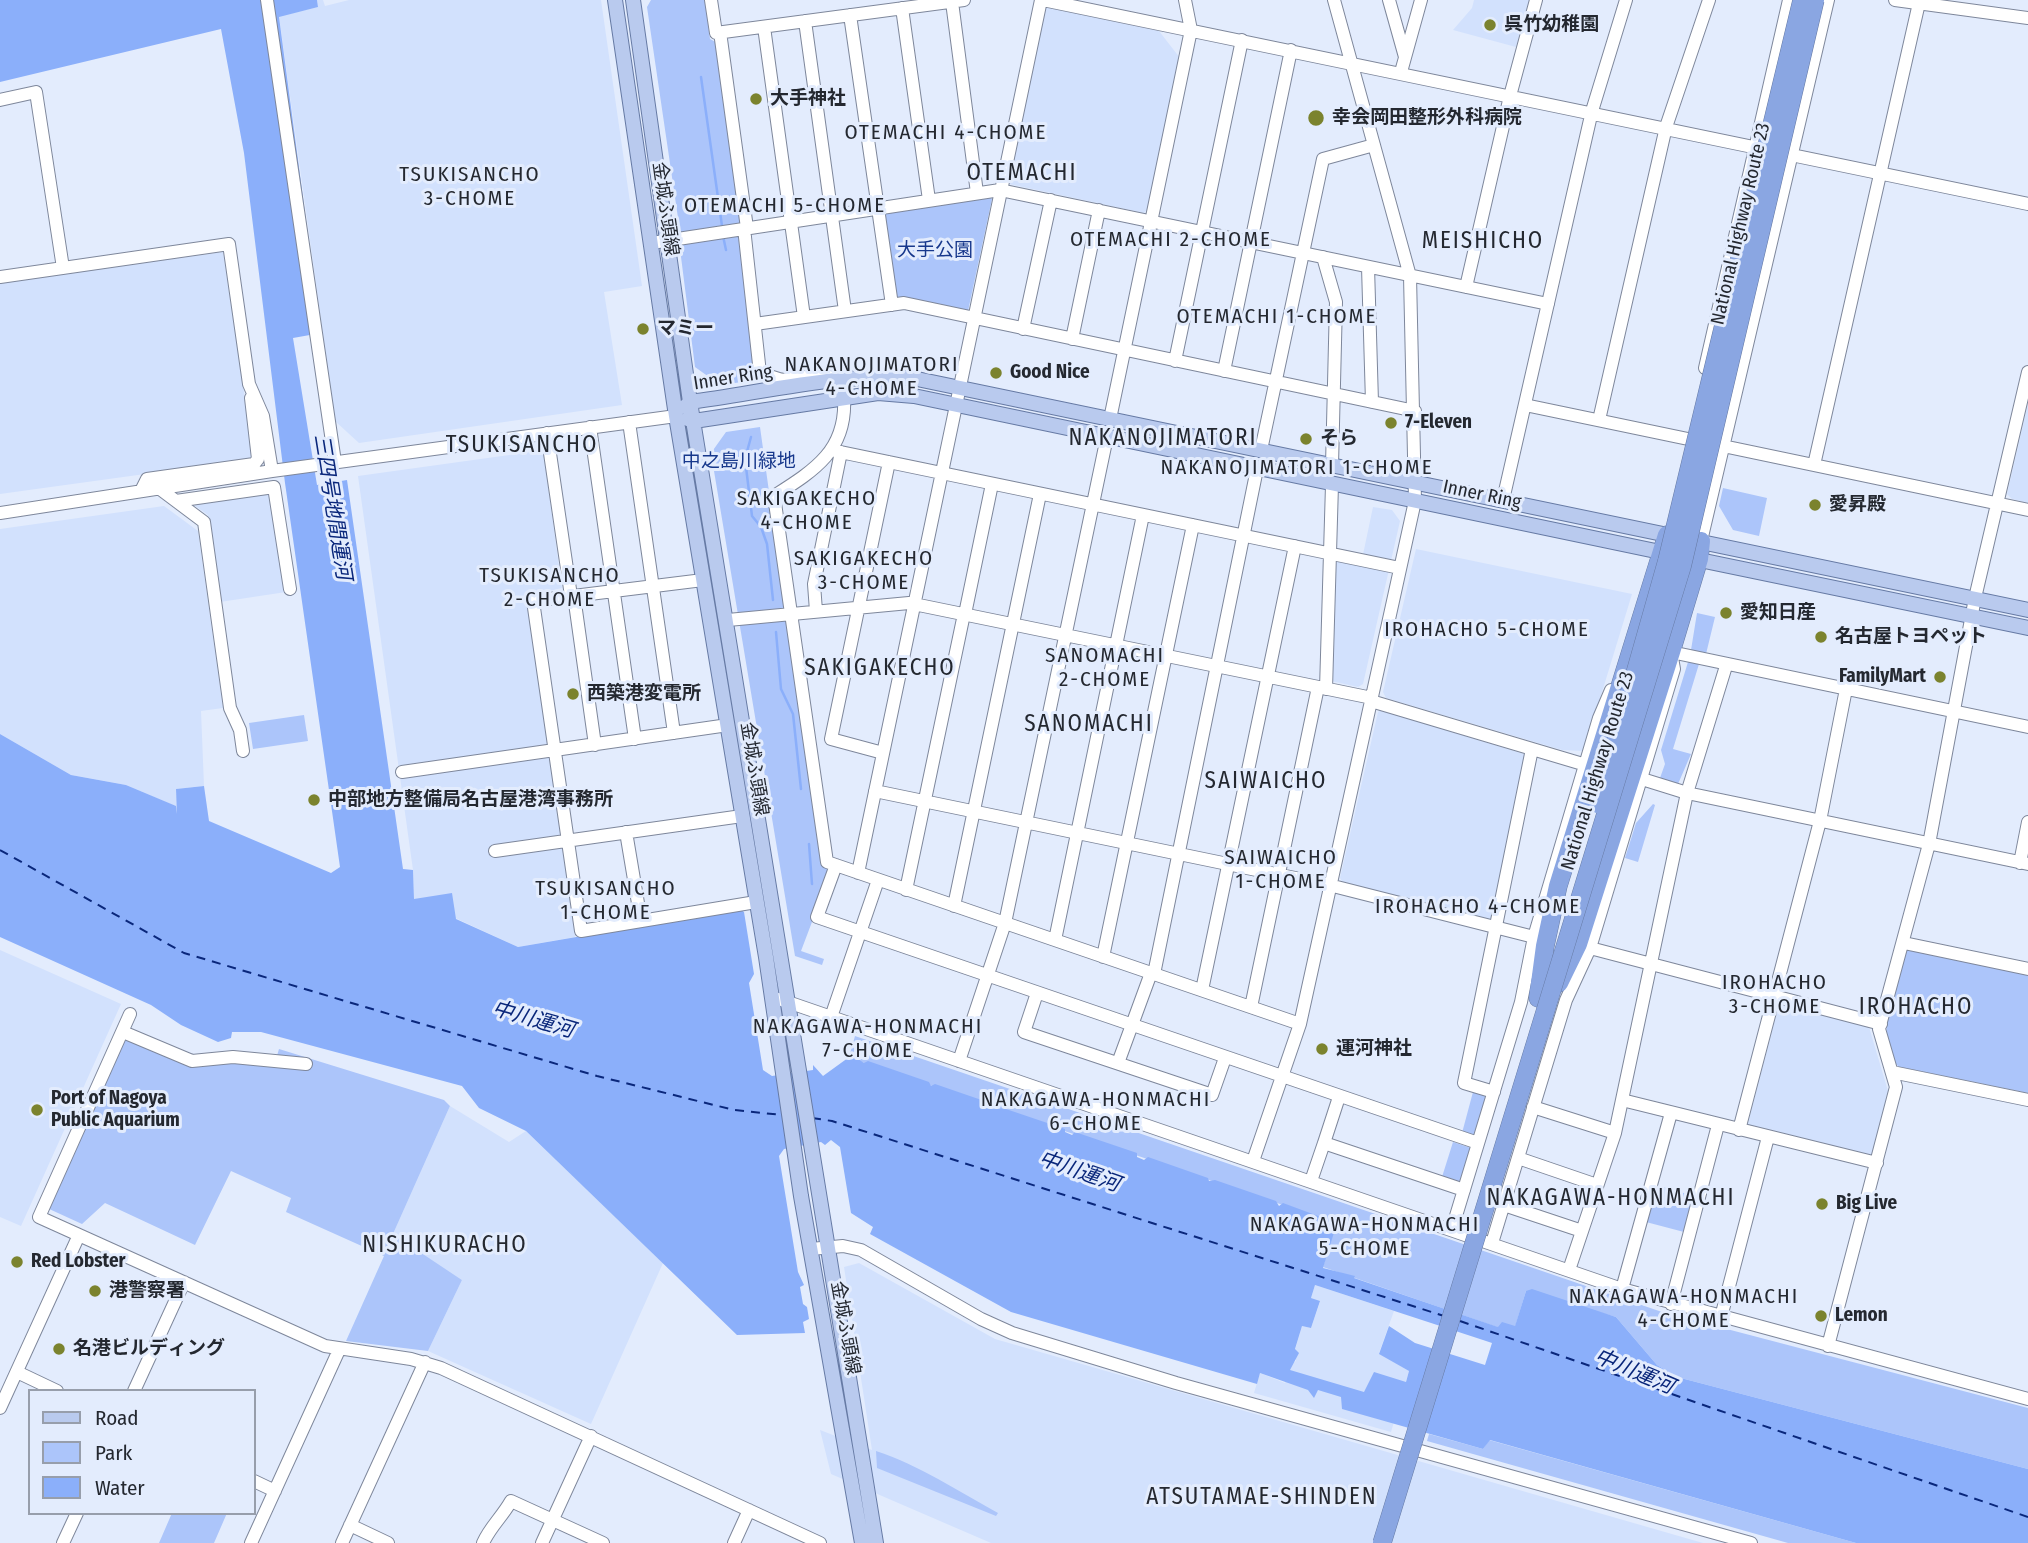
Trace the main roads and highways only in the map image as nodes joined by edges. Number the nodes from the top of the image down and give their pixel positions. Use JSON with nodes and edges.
{"nodes":[{"id":1,"x":615,"y":0,"type":"edge"},
{"id":2,"x":633,"y":0,"type":"edge"},
{"id":3,"x":1802,"y":0,"type":"edge"},
{"id":4,"x":1815,"y":0,"type":"edge"},
{"id":5,"x":690,"y":402,"type":"junction"},
{"id":6,"x":676,"y":415,"type":"junction"},
{"id":7,"x":694,"y":421,"type":"junction"},
{"id":8,"x":1667,"y":535,"type":"junction"},
{"id":9,"x":1700,"y":550,"type":"junction"},
{"id":10,"x":1660,"y":553,"type":"junction"},
{"id":11,"x":2028,"y":610,"type":"edge"},
{"id":12,"x":2028,"y":628,"type":"edge"},
{"id":13,"x":1544,"y":1000,"type":"junction"},
{"id":14,"x":862,"y":1543,"type":"edge"},
{"id":15,"x":876,"y":1543,"type":"edge"},
{"id":16,"x":1370,"y":1543,"type":"edge"},
{"id":17,"x":1382,"y":1543,"type":"edge"}],
"edges":[{"from":1,"to":6,"type":"main road","name":"金城ふ頭線"},
{"from":2,"to":5,"type":"main road","name":"金城ふ頭線"},
{"from":3,"to":13,"type":"highway","name":"National Highway Route 23","bridge":true},
{"from":4,"to":13,"type":"highway","name":"National Highway Route 23","bridge":true},
{"from":5,"to":6,"type":"main road","name":"Inner Ring"},
{"from":5,"to":7,"type":"main road","name":"金城ふ頭線"},
{"from":5,"to":8,"type":"main road","name":"Inner Ring"},
{"from":6,"to":7,"type":"main road","name":"Inner Ring"},
{"from":6,"to":14,"type":"main road","name":"金城ふ頭線"},
{"from":7,"to":10,"type":"main road","name":"Inner Ring"},
{"from":7,"to":15,"type":"main road","name":"金城ふ頭線"},
{"from":8,"to":9,"type":"main road","name":"Inner Ring"},
{"from":8,"to":10,"type":"highway"},
{"from":9,"to":10,"type":"main road","name":"Inner Ring"},
{"from":9,"to":11,"type":"main road","name":"Inner Ring"},
{"from":9,"to":12,"type":"main road","name":"Inner Ring"},
{"from":9,"to":13,"type":"highway","bridge":true},
{"from":10,"to":13,"type":"highway"},
{"from":13,"to":16,"type":"highway","name":"National Highway Route 23"},
{"from":13,"to":17,"type":"highway","name":"National Highway Route 23","bridge":true}]}
